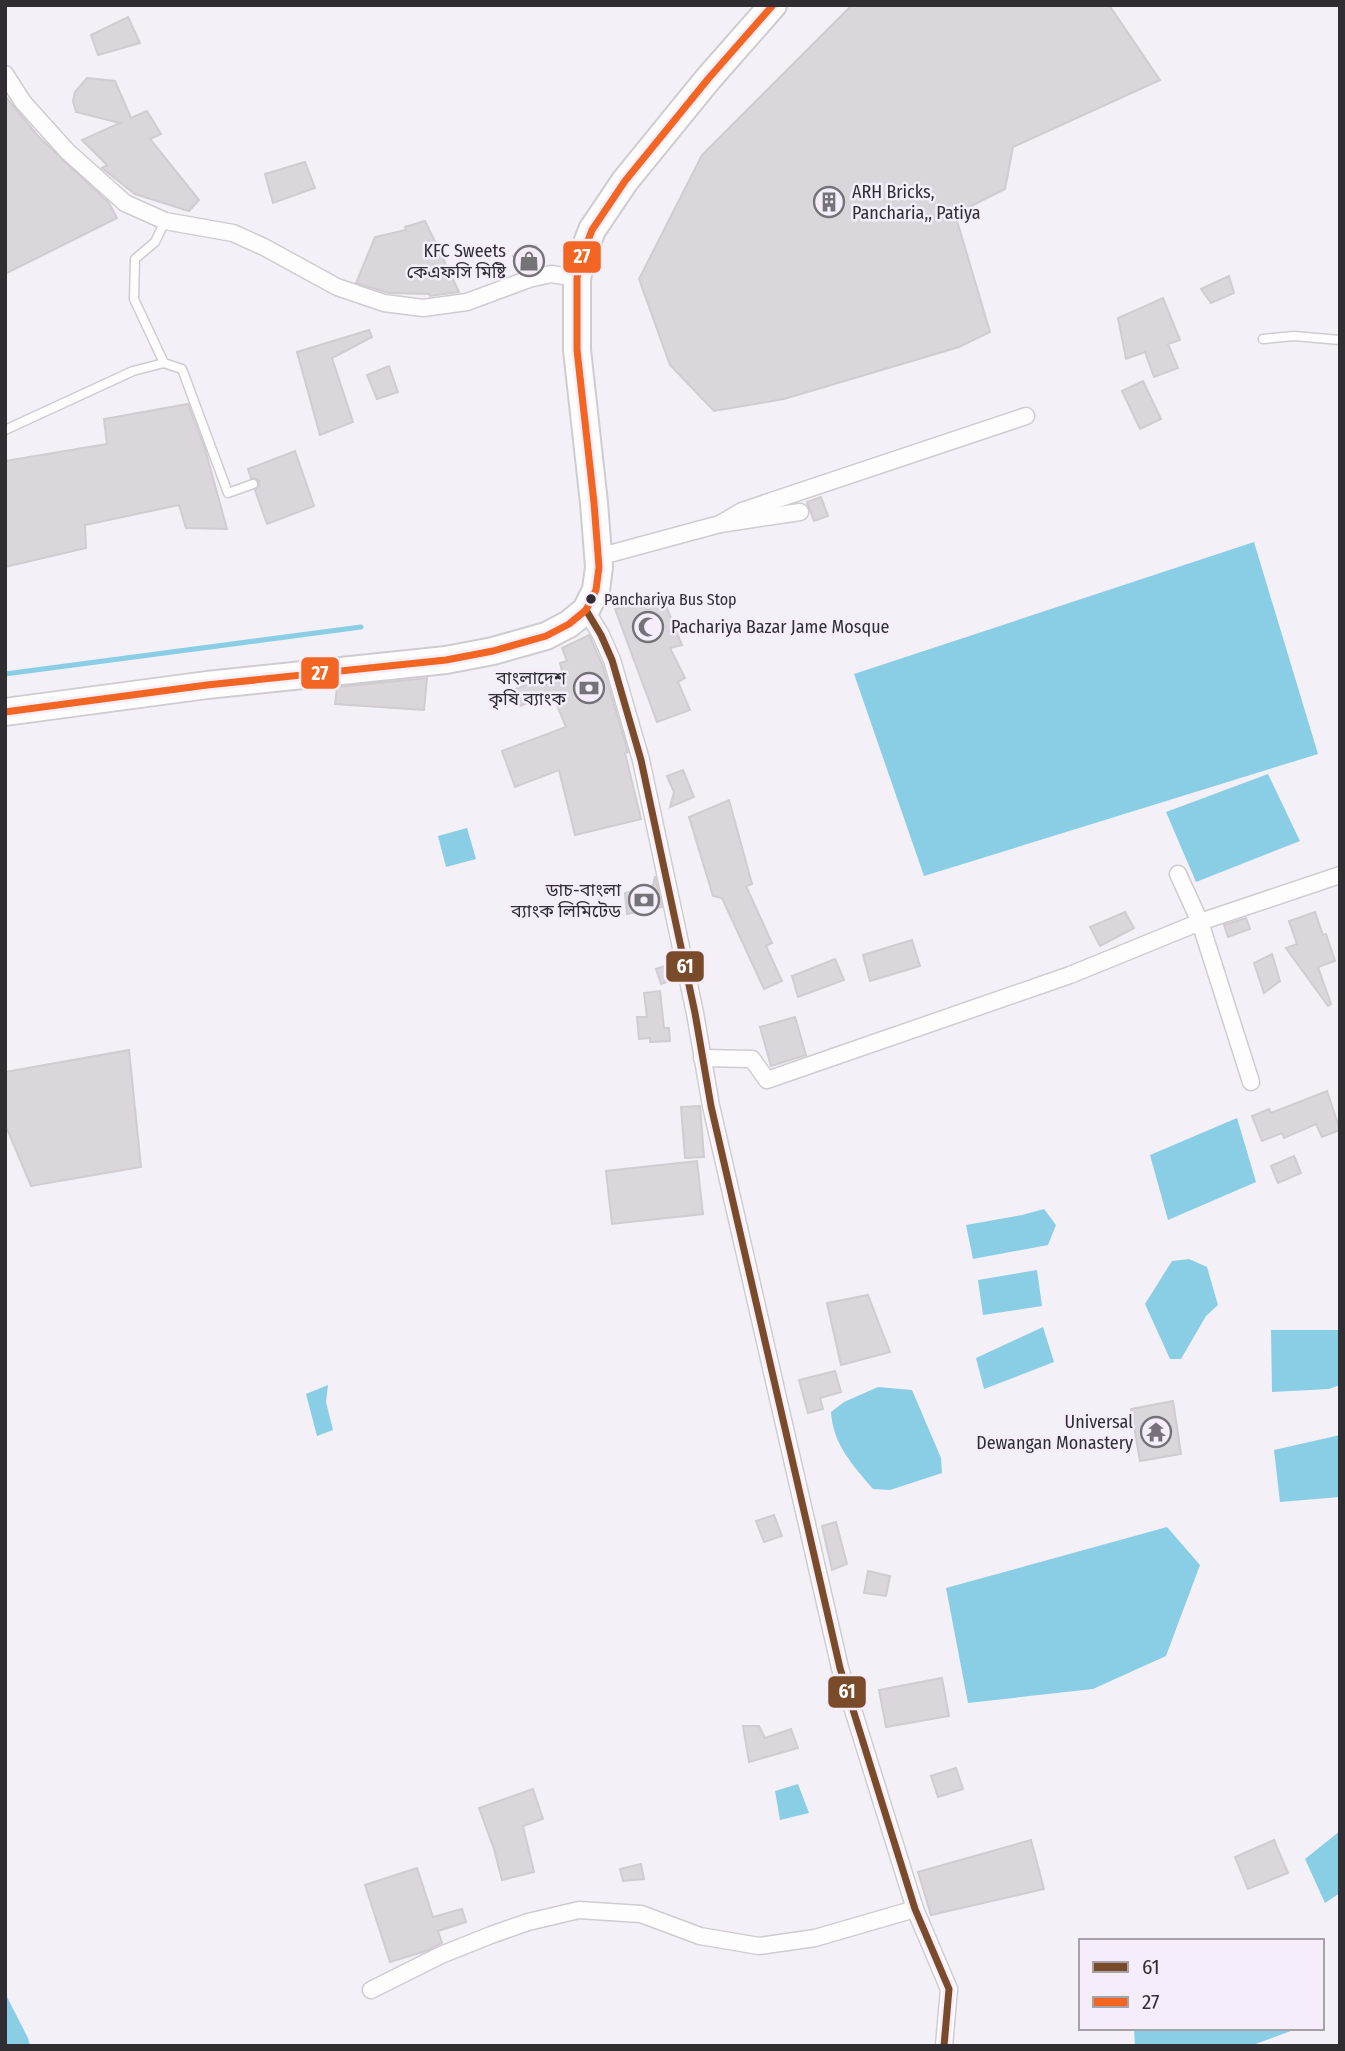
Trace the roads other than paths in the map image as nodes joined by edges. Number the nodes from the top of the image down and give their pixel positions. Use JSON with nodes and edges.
{"nodes":[{"id":1,"x":773,"y":5,"type":"edge"},
{"id":2,"x":5,"y":74,"type":"edge"},
{"id":3,"x":165,"y":221,"type":"junction"},
{"id":4,"x":577,"y":278,"type":"junction"},
{"id":5,"x":1263,"y":339,"type":"dead end"},
{"id":6,"x":1340,"y":340,"type":"edge"},
{"id":7,"x":164,"y":363,"type":"junction"},
{"id":8,"x":1026,"y":416,"type":"dead end"},
{"id":9,"x":5,"y":430,"type":"edge"},
{"id":10,"x":253,"y":484,"type":"dead end"},
{"id":11,"x":800,"y":512,"type":"dead end"},
{"id":12,"x":720,"y":524,"type":"junction"},
{"id":13,"x":598,"y":557,"type":"junction"},
{"id":14,"x":586,"y":610,"type":"junction"},
{"id":15,"x":5,"y":712,"type":"edge"},
{"id":16,"x":1178,"y":874,"type":"dead end"},
{"id":17,"x":1340,"y":875,"type":"edge"},
{"id":18,"x":1200,"y":922,"type":"junction"},
{"id":19,"x":702,"y":1058,"type":"junction"},
{"id":20,"x":1251,"y":1082,"type":"dead end"},
{"id":21,"x":915,"y":1909,"type":"junction"},
{"id":22,"x":371,"y":1990,"type":"dead end"},
{"id":23,"x":944,"y":2046,"type":"edge"}],
"edges":[{"from":1,"to":4,"type":"highway"},
{"from":2,"to":3,"type":"street"},
{"from":3,"to":4,"type":"street"},
{"from":3,"to":7,"type":"lane"},
{"from":4,"to":13,"type":"highway"},
{"from":5,"to":6,"type":"lane"},
{"from":7,"to":9,"type":"lane"},
{"from":7,"to":10,"type":"lane"},
{"from":8,"to":12,"type":"street"},
{"from":11,"to":12,"type":"street"},
{"from":12,"to":13,"type":"street"},
{"from":13,"to":14,"type":"highway"},
{"from":14,"to":15,"type":"highway"},
{"from":14,"to":19,"type":"street"},
{"from":16,"to":18,"type":"street"},
{"from":17,"to":18,"type":"street"},
{"from":18,"to":19,"type":"street"},
{"from":18,"to":20,"type":"street"},
{"from":19,"to":21,"type":"street"},
{"from":21,"to":22,"type":"street"},
{"from":21,"to":23,"type":"street"}]}
